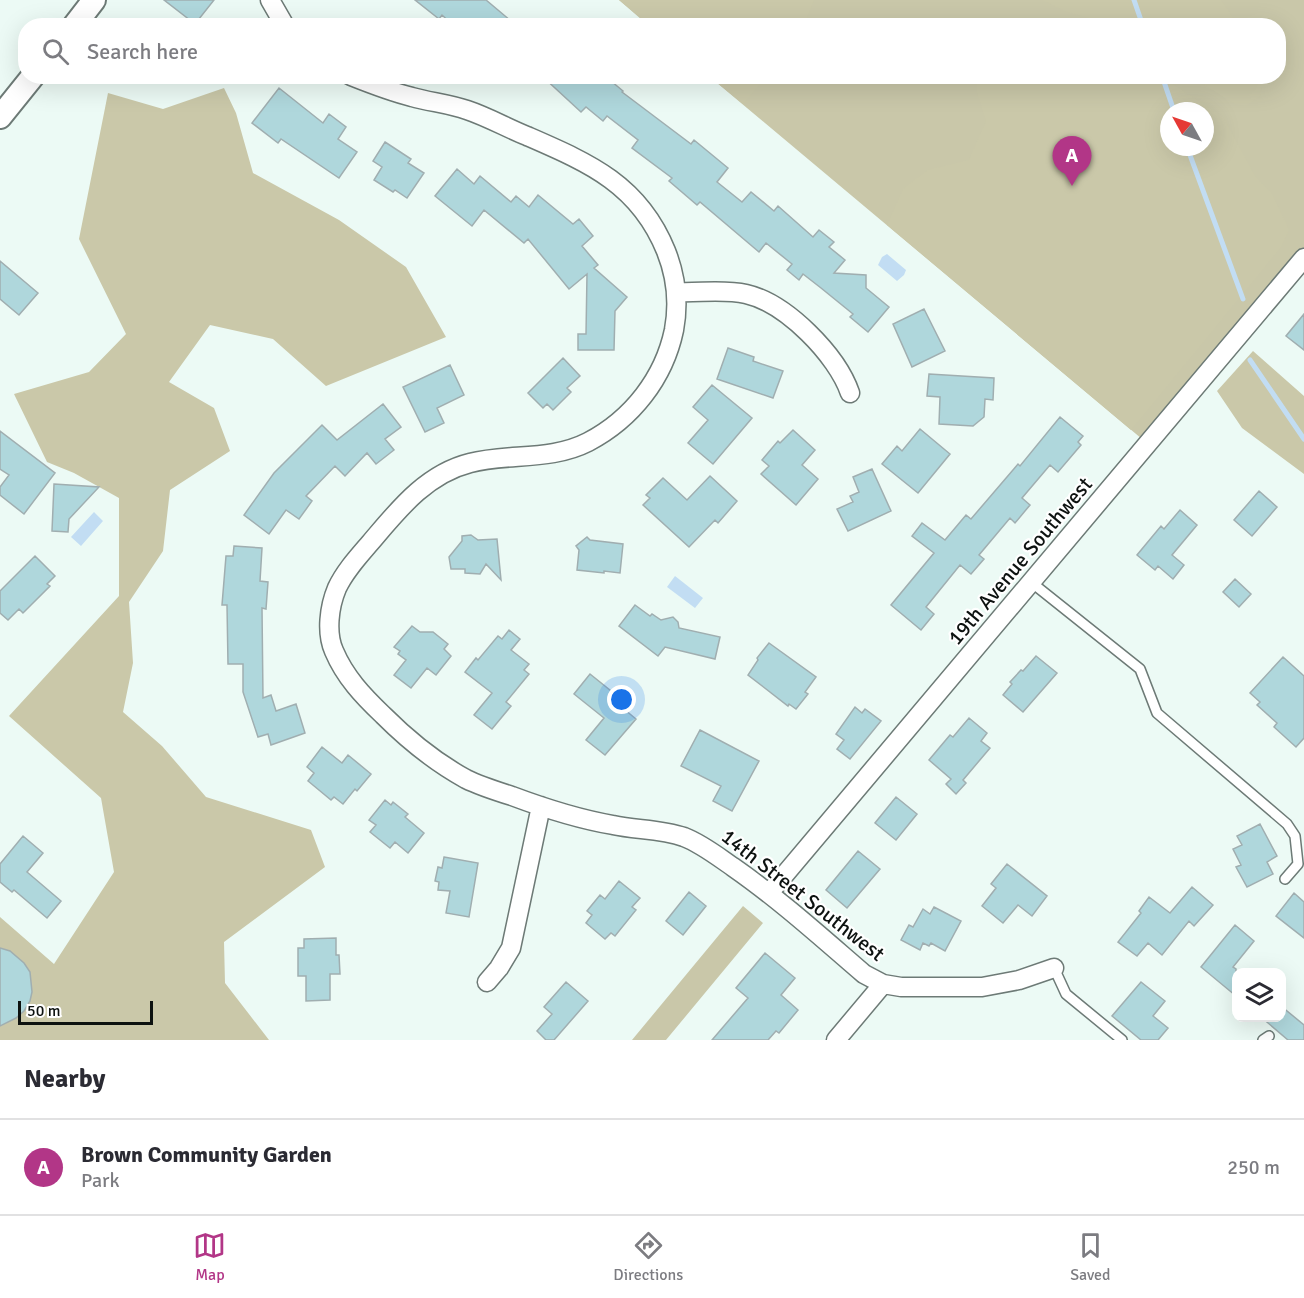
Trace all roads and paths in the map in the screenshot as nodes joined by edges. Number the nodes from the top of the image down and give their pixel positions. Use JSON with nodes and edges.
{"nodes":[{"id":1,"x":94,"y":0,"type":"edge"},
{"id":2,"x":270,"y":0,"type":"edge"},
{"id":3,"x":80,"y":18,"type":"edge"},
{"id":4,"x":280,"y":18,"type":"edge"},
{"id":5,"x":27,"y":84,"type":"edge"},
{"id":6,"x":373,"y":84,"type":"edge"},
{"id":7,"x":0,"y":117,"type":"edge"},
{"id":8,"x":1304,"y":258,"type":"edge"},
{"id":9,"x":677,"y":292,"type":"junction"},
{"id":10,"x":850,"y":393,"type":"dead end"},
{"id":11,"x":1031,"y":582,"type":"junction"},
{"id":12,"x":540,"y":806,"type":"junction"},
{"id":13,"x":1285,"y":879,"type":"dead end"},
{"id":14,"x":770,"y":892,"type":"junction"},
{"id":15,"x":1054,"y":968,"type":"joint"},
{"id":16,"x":487,"y":982,"type":"dead end"},
{"id":17,"x":882,"y":984,"type":"junction"},
{"id":18,"x":836,"y":1040,"type":"edge"},
{"id":19,"x":1122,"y":1040,"type":"edge"}],
"edges":[{"from":1,"to":3,"type":"street"},
{"from":2,"to":4,"type":"street"},
{"from":5,"to":7,"type":"street"},
{"from":6,"to":9,"type":"street"},
{"from":8,"to":11,"type":"street","name":"19th Avenue Southwest"},
{"from":9,"to":10,"type":"street"},
{"from":9,"to":12,"type":"street","name":"14th Street Southwest"},
{"from":11,"to":13,"type":"lane"},
{"from":11,"to":14,"type":"street","name":"19th Avenue Southwest"},
{"from":12,"to":14,"type":"street","name":"14th Street Southwest"},
{"from":12,"to":16,"type":"street"},
{"from":14,"to":17,"type":"street","name":"14th Street Southwest"},
{"from":15,"to":17,"type":"street","name":"14th Street Southwest"},
{"from":15,"to":19,"type":"lane"},
{"from":17,"to":18,"type":"street"}]}
